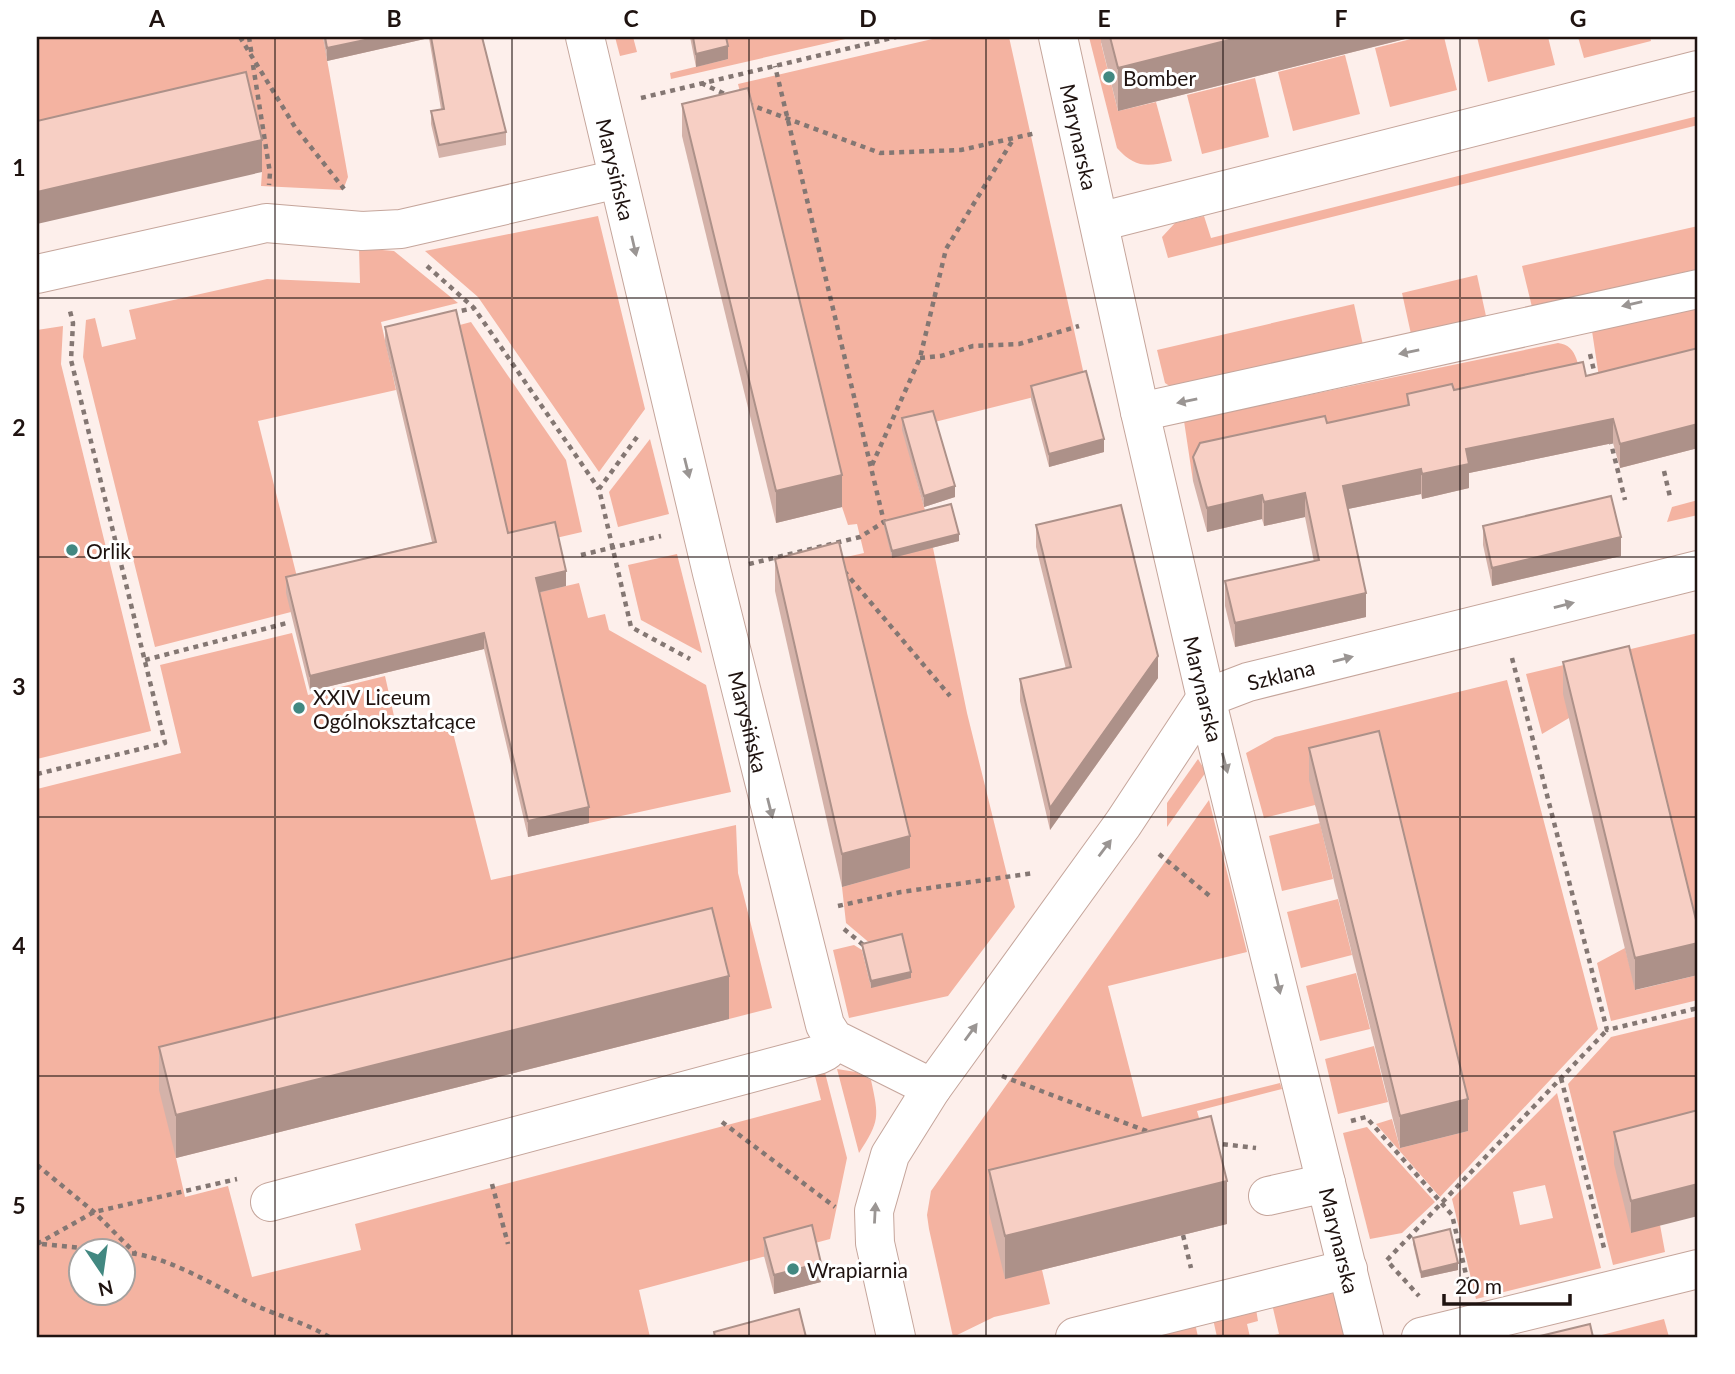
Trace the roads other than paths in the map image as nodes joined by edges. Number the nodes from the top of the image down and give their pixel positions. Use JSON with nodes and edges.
{"nodes":[{"id":1,"x":585,"y":37,"type":"edge"},
{"id":2,"x":1058,"y":37,"type":"edge"},
{"id":3,"x":1698,"y":70,"type":"edge"},
{"id":4,"x":618,"y":179,"type":"junction"},
{"id":5,"x":1099,"y":222,"type":"junction"},
{"id":6,"x":49,"y":271,"type":"edge"},
{"id":7,"x":1698,"y":289,"type":"edge"},
{"id":8,"x":1140,"y":412,"type":"junction"},
{"id":9,"x":1698,"y":570,"type":"edge"},
{"id":10,"x":1206,"y":698,"type":"junction"},
{"id":11,"x":834,"y":1039,"type":"junction"},
{"id":12,"x":932,"y":1088,"type":"junction"},
{"id":13,"x":1326,"y":1182,"type":"junction"},
{"id":14,"x":1268,"y":1196,"type":"dead end"},
{"id":15,"x":270,"y":1202,"type":"dead end"},
{"id":16,"x":1348,"y":1269,"type":"junction"},
{"id":17,"x":1698,"y":1269,"type":"edge"},
{"id":18,"x":896,"y":1337,"type":"edge"},
{"id":19,"x":1075,"y":1337,"type":"edge"},
{"id":20,"x":1364,"y":1337,"type":"edge"},
{"id":21,"x":1421,"y":1337,"type":"edge"}],
"edges":[{"from":1,"to":4,"type":"street","name":"Marysińska"},
{"from":2,"to":5,"type":"street","name":"Marynarska"},
{"from":3,"to":5,"type":"street"},
{"from":4,"to":6,"type":"street"},
{"from":4,"to":11,"type":"street","name":"Marysińska","one_way":true},
{"from":5,"to":8,"type":"street","name":"Marynarska"},
{"from":7,"to":8,"type":"street","one_way":true},
{"from":8,"to":10,"type":"street","name":"Marynarska"},
{"from":10,"to":9,"type":"street","name":"Szklana","one_way":true},
{"from":12,"to":10,"type":"street","one_way":true},
{"from":10,"to":13,"type":"street","name":"Marynarska","one_way":true},
{"from":11,"to":12,"type":"street"},
{"from":11,"to":15,"type":"street"},
{"from":18,"to":12,"type":"street","one_way":true},
{"from":13,"to":14,"type":"street"},
{"from":13,"to":16,"type":"street","name":"Marynarska"},
{"from":16,"to":19,"type":"street"},
{"from":16,"to":20,"type":"street","name":"Marynarska"},
{"from":17,"to":21,"type":"street"}]}
